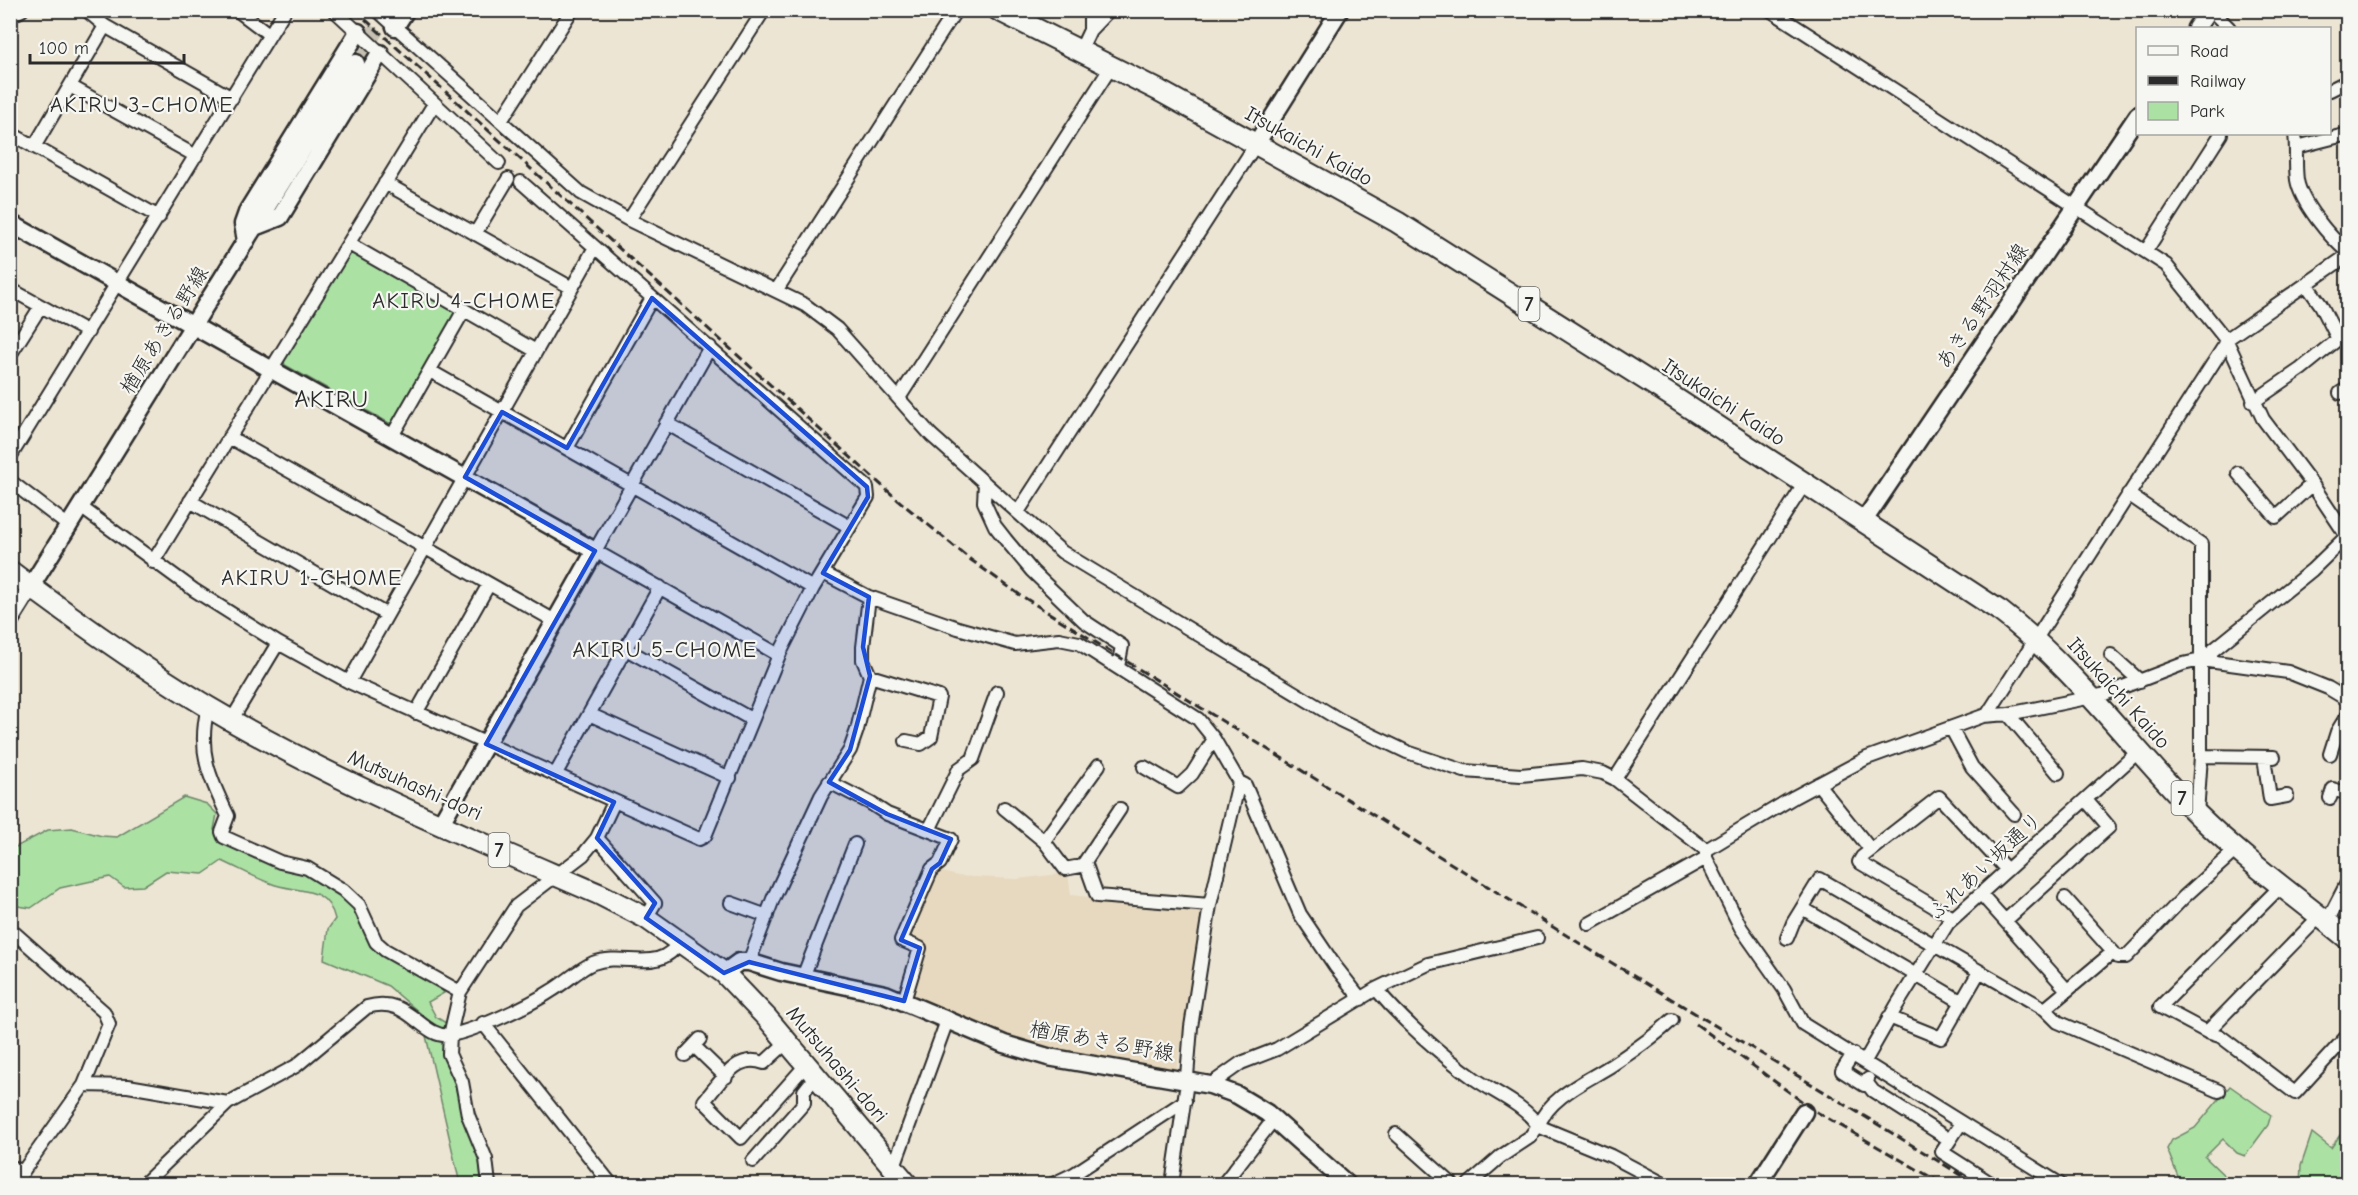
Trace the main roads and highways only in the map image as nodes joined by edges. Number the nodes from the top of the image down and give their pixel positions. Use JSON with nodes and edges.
{"nodes":[{"id":1,"x":406,"y":10,"type":"edge"},
{"id":2,"x":998,"y":10,"type":"edge"},
{"id":3,"x":2210,"y":10,"type":"edge"},
{"id":4,"x":1336,"y":12,"type":"edge"},
{"id":5,"x":395,"y":27,"type":"road end"},
{"id":6,"x":2197,"y":27,"type":"edge"},
{"id":7,"x":358,"y":32,"type":"road end"},
{"id":8,"x":380,"y":53,"type":"road end"},
{"id":9,"x":356,"y":63,"type":"tunnel mouth"},
{"id":10,"x":2136,"y":118,"type":"edge"},
{"id":11,"x":1256,"y":144,"type":"junction"},
{"id":12,"x":10,"y":223,"type":"edge"},
{"id":13,"x":256,"y":226,"type":"junction"},
{"id":14,"x":246,"y":242,"type":"junction"},
{"id":15,"x":194,"y":324,"type":"junction"},
{"id":16,"x":1863,"y":522,"type":"junction"},
{"id":17,"x":10,"y":571,"type":"edge"},
{"id":18,"x":32,"y":588,"type":"junction"},
{"id":19,"x":11,"y":618,"type":"edge"},
{"id":20,"x":441,"y":823,"type":"junction"},
{"id":21,"x":2348,"y":939,"type":"edge"},
{"id":22,"x":724,"y":973,"type":"junction"},
{"id":23,"x":1804,"y":1112,"type":"dead end"},
{"id":24,"x":907,"y":1185,"type":"edge"},
{"id":25,"x":1347,"y":1185,"type":"edge"},
{"id":26,"x":1758,"y":1185,"type":"edge"}],
"edges":[{"from":1,"to":5,"type":"main road"},
{"from":2,"to":11,"type":"main road","name":"Itsukaichi Kaido","number":"7"},
{"from":3,"to":6,"type":"main road"},
{"from":4,"to":11,"type":"main road"},
{"from":7,"to":14,"type":"main road"},
{"from":8,"to":13,"type":"main road"},
{"from":9,"to":13,"type":"main road","name":"楢原あきる野線"},
{"from":10,"to":16,"type":"main road","name":"あきる野羽村線"},
{"from":11,"to":16,"type":"main road","name":"Itsukaichi Kaido","number":"7"},
{"from":12,"to":15,"type":"main road"},
{"from":13,"to":14,"type":"main road","name":"楢原あきる野線"},
{"from":14,"to":15,"type":"main road","name":"楢原あきる野線"},
{"from":15,"to":18,"type":"main road","name":"楢原あきる野線"},
{"from":15,"to":20,"type":"main road"},
{"from":16,"to":21,"type":"main road","name":"Itsukaichi Kaido","number":"7"},
{"from":17,"to":18,"type":"main road","name":"Mutsuhashi-dori","number":"7"},
{"from":18,"to":19,"type":"main road","name":"楢原あきる野線"},
{"from":18,"to":20,"type":"main road","name":"Mutsuhashi-dori","number":"7"},
{"from":20,"to":22,"type":"main road","name":"Mutsuhashi-dori","number":"7"},
{"from":22,"to":24,"type":"main road","name":"Mutsuhashi-dori","number":"7"},
{"from":22,"to":25,"type":"main road","name":"楢原あきる野線"},
{"from":23,"to":26,"type":"main road"}]}
